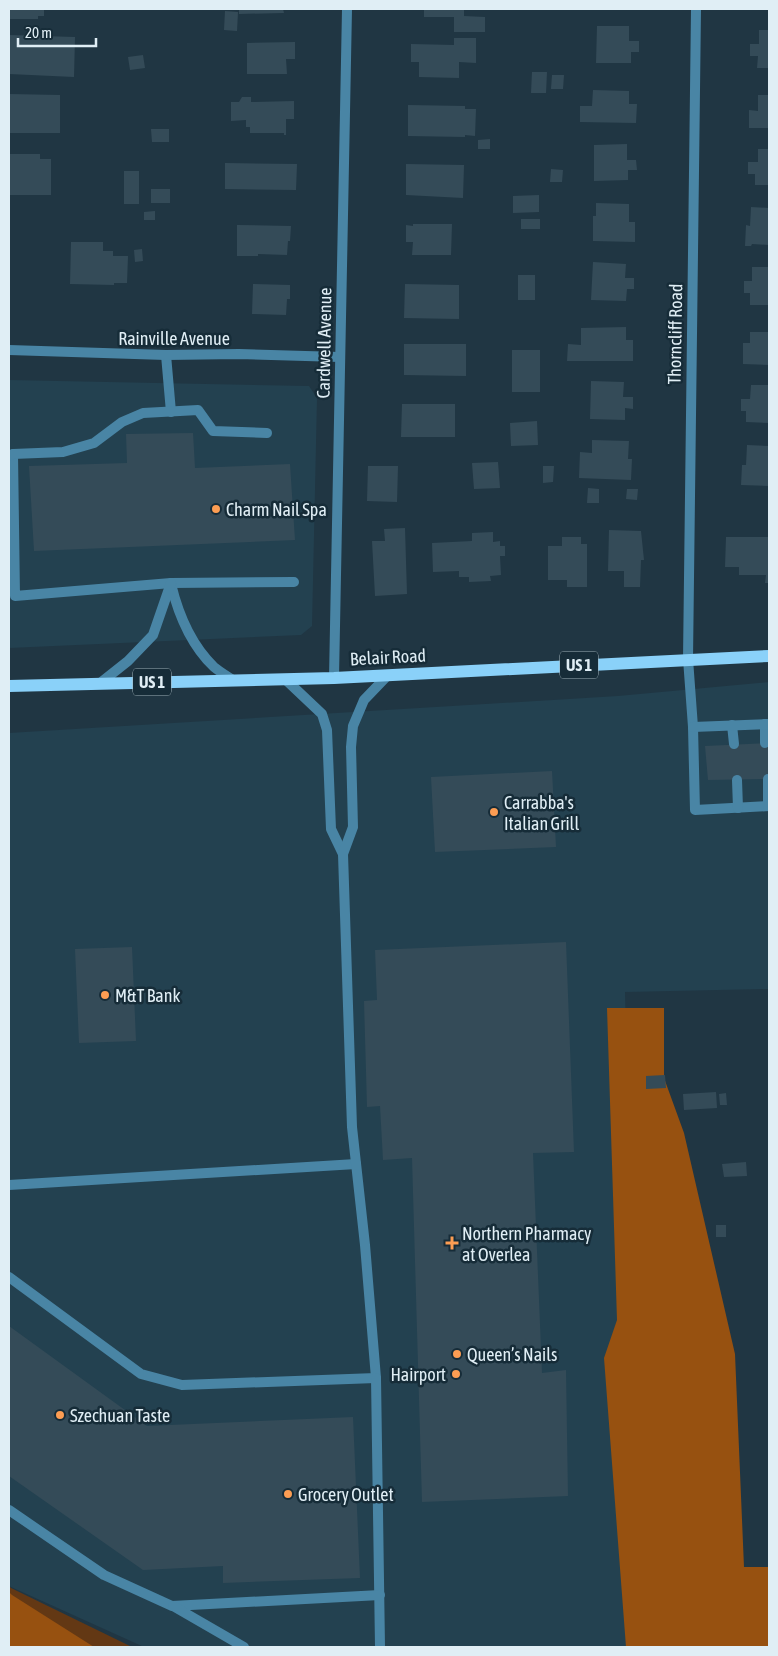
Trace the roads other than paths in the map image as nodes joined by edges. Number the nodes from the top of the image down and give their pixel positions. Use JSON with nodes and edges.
{"nodes":[{"id":1,"x":347,"y":9,"type":"edge"},
{"id":2,"x":696,"y":9,"type":"edge"},
{"id":3,"x":9,"y":350,"type":"edge"},
{"id":4,"x":166,"y":355,"type":"junction"},
{"id":5,"x":340,"y":357,"type":"junction"},
{"id":6,"x":171,"y":412,"type":"junction"},
{"id":7,"x":267,"y":433,"type":"dead end"},
{"id":8,"x":11,"y":455,"type":"edge"},
{"id":9,"x":171,"y":582,"type":"junction"},
{"id":10,"x":294,"y":582,"type":"dead end"},
{"id":11,"x":769,"y":656,"type":"edge"},
{"id":12,"x":688,"y":659,"type":"junction"},
{"id":13,"x":388,"y":675,"type":"junction"},
{"id":14,"x":334,"y":678,"type":"junction"},
{"id":15,"x":285,"y":679,"type":"junction"},
{"id":16,"x":234,"y":680,"type":"junction"},
{"id":17,"x":99,"y":684,"type":"junction"},
{"id":18,"x":9,"y":686,"type":"edge"},
{"id":19,"x":767,"y":724,"type":"edge"},
{"id":20,"x":732,"y":725,"type":"junction"},
{"id":21,"x":693,"y":727,"type":"junction"},
{"id":22,"x":765,"y":743,"type":"dead end"},
{"id":23,"x":734,"y":744,"type":"dead end"},
{"id":24,"x":768,"y":779,"type":"edge"},
{"id":25,"x":737,"y":780,"type":"dead end"},
{"id":26,"x":769,"y":806,"type":"edge"},
{"id":27,"x":738,"y":808,"type":"junction"},
{"id":28,"x":343,"y":854,"type":"junction"},
{"id":29,"x":356,"y":1164,"type":"junction"},
{"id":30,"x":9,"y":1185,"type":"edge"},
{"id":31,"x":9,"y":1277,"type":"edge"},
{"id":32,"x":376,"y":1378,"type":"junction"},
{"id":33,"x":9,"y":1510,"type":"edge"},
{"id":34,"x":380,"y":1594,"type":"junction"},
{"id":35,"x":172,"y":1606,"type":"junction"},
{"id":36,"x":244,"y":1647,"type":"edge"},
{"id":37,"x":380,"y":1647,"type":"edge"}],
"edges":[{"from":1,"to":5,"type":"street","name":"Cardwell Avenue"},
{"from":2,"to":12,"type":"street","name":"Thorncliff Road"},
{"from":3,"to":4,"type":"street","name":"Rainville Avenue"},
{"from":4,"to":5,"type":"street","name":"Rainville Avenue"},
{"from":4,"to":6,"type":"street"},
{"from":5,"to":14,"type":"street","name":"Cardwell Avenue"},
{"from":6,"to":7,"type":"street"},
{"from":6,"to":8,"type":"street"},
{"from":8,"to":9,"type":"street"},
{"from":9,"to":10,"type":"street"},
{"from":9,"to":16,"type":"street"},
{"from":9,"to":17,"type":"street"},
{"from":11,"to":12,"type":"main road","name":"Belair Road","number":"US 1"},
{"from":12,"to":13,"type":"main road","name":"Belair Road","number":"US 1"},
{"from":12,"to":21,"type":"street","name":"Thorncliff Road"},
{"from":13,"to":14,"type":"main road","name":"Belair Road","number":"US 1"},
{"from":13,"to":28,"type":"street"},
{"from":14,"to":15,"type":"main road","name":"Belair Road","number":"US 1"},
{"from":15,"to":16,"type":"main road","name":"Belair Road","number":"US 1"},
{"from":15,"to":28,"type":"street"},
{"from":16,"to":17,"type":"main road","name":"Belair Road","number":"US 1"},
{"from":17,"to":18,"type":"main road","name":"Belair Road","number":"US 1"},
{"from":19,"to":20,"type":"street"},
{"from":19,"to":22,"type":"street"},
{"from":20,"to":21,"type":"street"},
{"from":20,"to":23,"type":"street"},
{"from":21,"to":27,"type":"street","name":"Thorncliff Road"},
{"from":24,"to":26,"type":"street"},
{"from":25,"to":27,"type":"street"},
{"from":26,"to":27,"type":"street"},
{"from":28,"to":29,"type":"street"},
{"from":29,"to":30,"type":"street"},
{"from":29,"to":32,"type":"street"},
{"from":31,"to":32,"type":"street"},
{"from":32,"to":34,"type":"street"},
{"from":33,"to":35,"type":"street"},
{"from":34,"to":35,"type":"street"},
{"from":34,"to":37,"type":"street"},
{"from":35,"to":36,"type":"street"}]}
